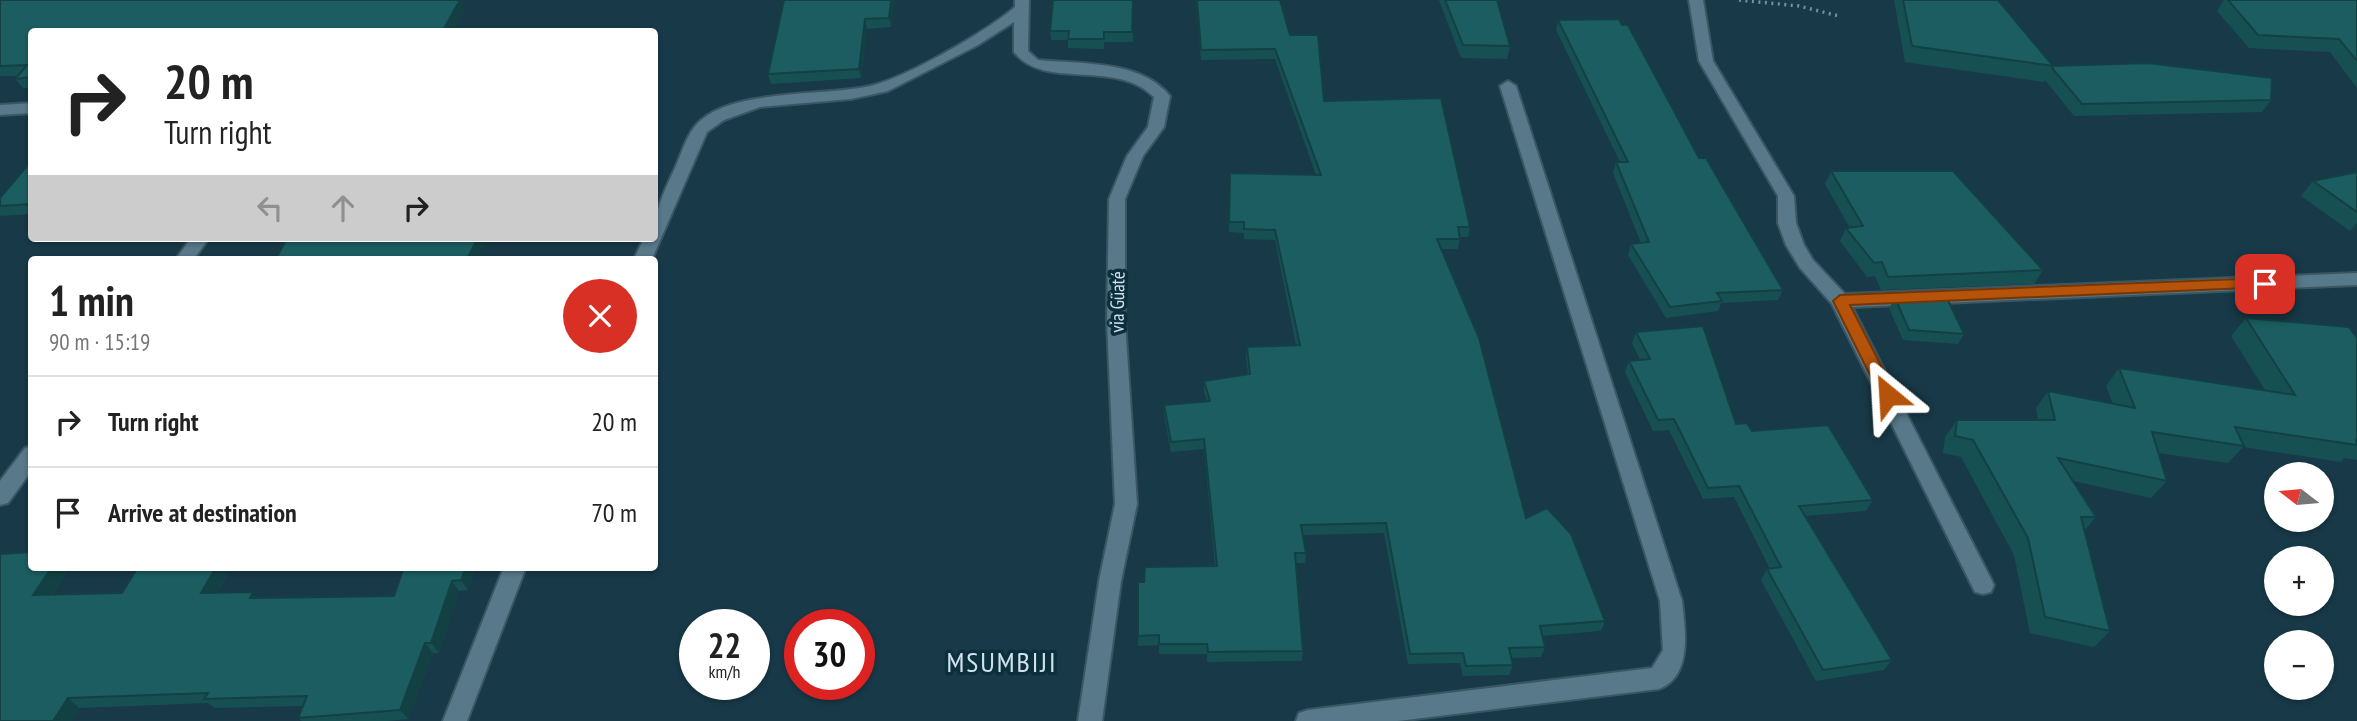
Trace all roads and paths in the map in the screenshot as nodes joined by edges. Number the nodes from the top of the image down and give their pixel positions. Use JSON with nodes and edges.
{"nodes":[{"id":1,"x":1696,"y":0,"type":"edge"},
{"id":2,"x":1739,"y":0,"type":"edge"},
{"id":3,"x":1022,"y":4,"type":"edge"},
{"id":4,"x":1839,"y":16,"type":"dead end"},
{"id":5,"x":1508,"y":86,"type":"dead end"},
{"id":6,"x":28,"y":108,"type":"edge"},
{"id":7,"x":0,"y":110,"type":"edge"},
{"id":8,"x":658,"y":227,"type":"edge"},
{"id":9,"x":2357,"y":279,"type":"edge"},
{"id":10,"x":1840,"y":301,"type":"junction"},
{"id":11,"x":28,"y":459,"type":"edge"},
{"id":12,"x":0,"y":497,"type":"edge"},
{"id":13,"x":513,"y":571,"type":"edge"},
{"id":14,"x":1983,"y":585,"type":"dead end"},
{"id":15,"x":455,"y":721,"type":"edge"},
{"id":16,"x":1090,"y":721,"type":"edge"},
{"id":17,"x":1308,"y":721,"type":"edge"}],
"edges":[{"from":1,"to":10,"type":"street"},
{"from":2,"to":4,"type":"path"},
{"from":3,"to":8,"type":"street"},
{"from":3,"to":16,"type":"street","name":"via Güaté"},
{"from":5,"to":17,"type":"street"},
{"from":6,"to":7,"type":"street"},
{"from":9,"to":10,"type":"street"},
{"from":10,"to":14,"type":"street"},
{"from":11,"to":12,"type":"street"},
{"from":13,"to":15,"type":"street"}]}
